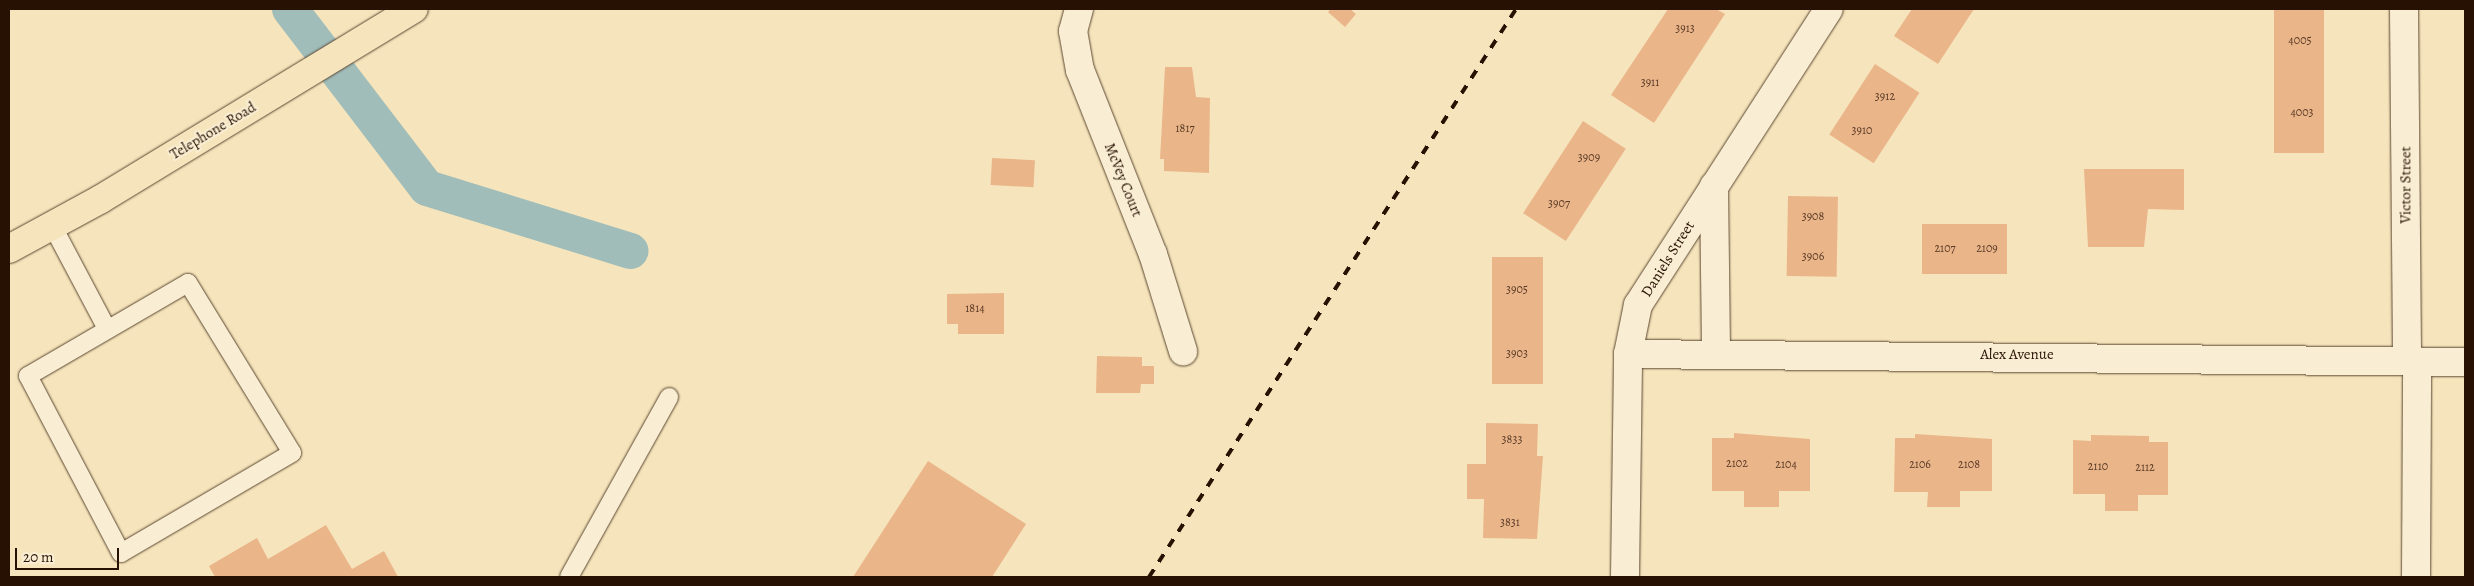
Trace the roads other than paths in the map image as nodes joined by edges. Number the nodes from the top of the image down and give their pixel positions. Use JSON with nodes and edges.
{"nodes":[{"id":1,"x":414,"y":9,"type":"edge"},
{"id":2,"x":1079,"y":9,"type":"edge"},
{"id":3,"x":1829,"y":9,"type":"edge"},
{"id":4,"x":2404,"y":9,"type":"edge"},
{"id":5,"x":1714,"y":186,"type":"junction"},
{"id":6,"x":52,"y":226,"type":"junction"},
{"id":7,"x":9,"y":249,"type":"edge"},
{"id":8,"x":106,"y":327,"type":"junction"},
{"id":9,"x":1183,"y":351,"type":"dead end"},
{"id":10,"x":1716,"y":353,"type":"junction"},
{"id":11,"x":1628,"y":354,"type":"junction"},
{"id":12,"x":2412,"y":361,"type":"junction"},
{"id":13,"x":2465,"y":362,"type":"edge"},
{"id":14,"x":669,"y":398,"type":"dead end"},
{"id":15,"x":569,"y":577,"type":"edge"},
{"id":16,"x":1624,"y":577,"type":"edge"},
{"id":17,"x":2416,"y":577,"type":"edge"}],
"edges":[{"from":1,"to":6,"type":"main road","name":"Telephone Road"},
{"from":2,"to":9,"type":"street","name":"McVey Court"},
{"from":3,"to":5,"type":"street","name":"Daniels Street"},
{"from":4,"to":12,"type":"street","name":"Victor Street"},
{"from":5,"to":10,"type":"street"},
{"from":5,"to":11,"type":"street","name":"Daniels Street"},
{"from":6,"to":7,"type":"main road","name":"Telephone Road"},
{"from":6,"to":8,"type":"lane"},
{"from":8,"to":8,"type":"lane"},
{"from":10,"to":11,"type":"street","name":"Alex Avenue"},
{"from":10,"to":12,"type":"street","name":"Alex Avenue"},
{"from":11,"to":16,"type":"street","name":"Daniels Street"},
{"from":12,"to":13,"type":"street","name":"Alex Avenue"},
{"from":12,"to":17,"type":"street","name":"Victor Street"},
{"from":14,"to":15,"type":"lane"}]}
